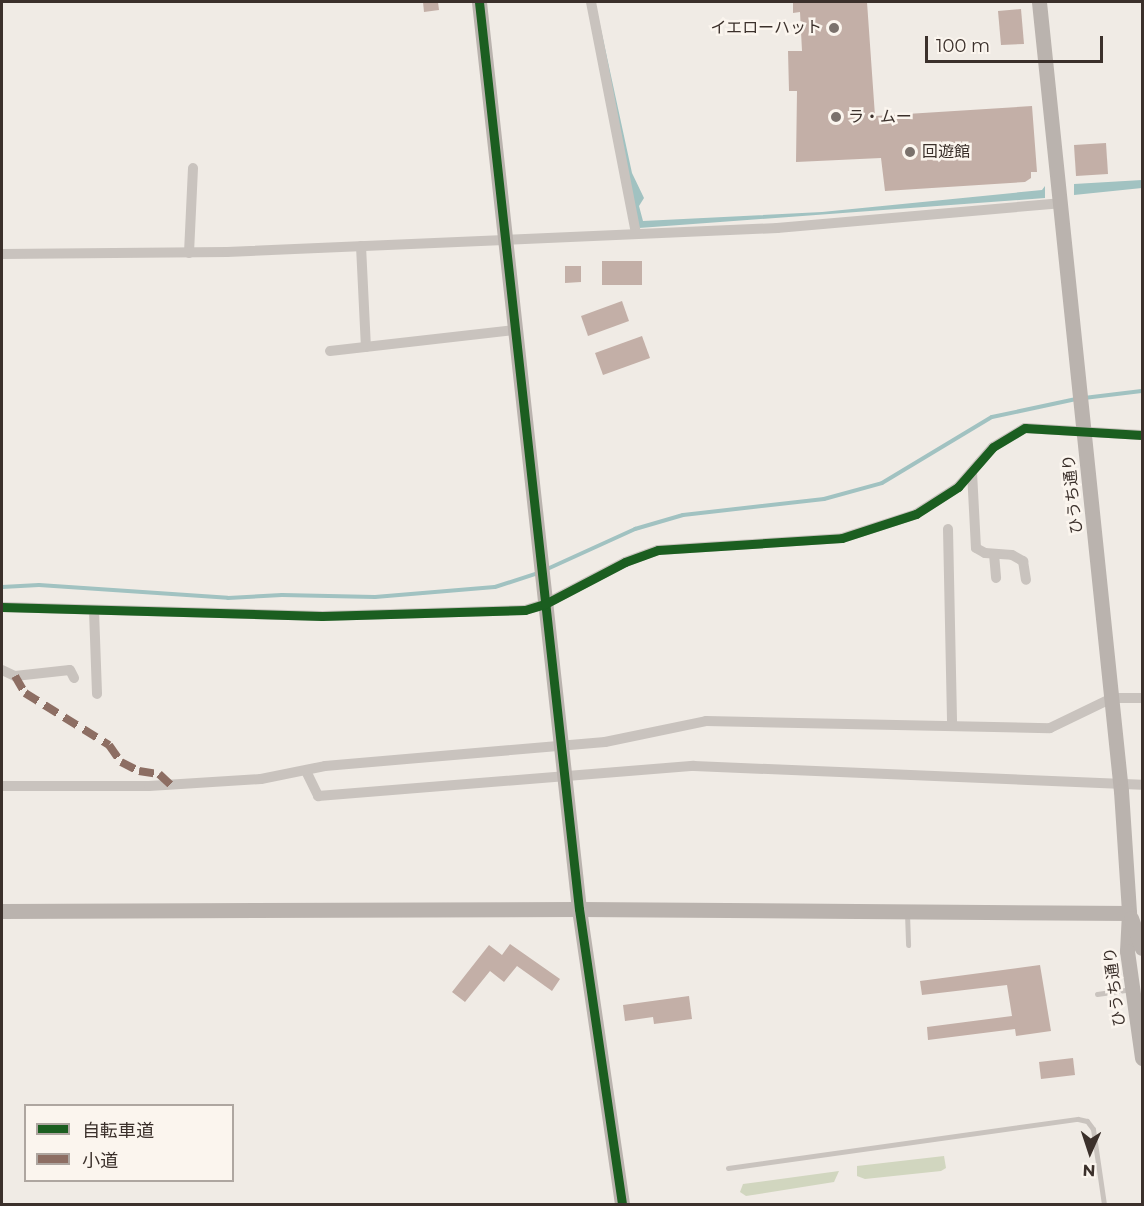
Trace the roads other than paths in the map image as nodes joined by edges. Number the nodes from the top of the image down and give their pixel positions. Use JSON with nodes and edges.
{"nodes":[{"id":1,"x":479,"y":2,"type":"edge"},
{"id":2,"x":591,"y":2,"type":"edge"},
{"id":3,"x":1039,"y":2,"type":"edge"},
{"id":4,"x":193,"y":168,"type":"dead end"},
{"id":5,"x":1059,"y":203,"type":"junction"},
{"id":6,"x":636,"y":234,"type":"junction"},
{"id":7,"x":506,"y":241,"type":"junction"},
{"id":8,"x":361,"y":246,"type":"junction"},
{"id":9,"x":189,"y":253,"type":"junction"},
{"id":10,"x":2,"y":254,"type":"edge"},
{"id":11,"x":514,"y":330,"type":"junction"},
{"id":12,"x":366,"y":347,"type":"junction"},
{"id":13,"x":330,"y":351,"type":"dead end"},
{"id":14,"x":1085,"y":432,"type":"junction"},
{"id":15,"x":1143,"y":435,"type":"edge"},
{"id":16,"x":972,"y":472,"type":"junction"},
{"id":17,"x":948,"y":529,"type":"dead end"},
{"id":18,"x":994,"y":554,"type":"junction"},
{"id":19,"x":996,"y":578,"type":"dead end"},
{"id":20,"x":1026,"y":580,"type":"dead end"},
{"id":21,"x":545,"y":604,"type":"junction"},
{"id":22,"x":2,"y":608,"type":"edge"},
{"id":23,"x":94,"y":611,"type":"junction"},
{"id":24,"x":2,"y":670,"type":"edge"},
{"id":25,"x":74,"y":678,"type":"dead end"},
{"id":26,"x":96,"y":694,"type":"dead end"},
{"id":27,"x":1112,"y":698,"type":"junction"},
{"id":28,"x":1143,"y":698,"type":"edge"},
{"id":29,"x":952,"y":726,"type":"junction"},
{"id":30,"x":562,"y":746,"type":"junction"},
{"id":31,"x":306,"y":771,"type":"junction"},
{"id":32,"x":566,"y":776,"type":"junction"},
{"id":33,"x":1120,"y":784,"type":"junction"},
{"id":34,"x":1143,"y":785,"type":"edge"},
{"id":35,"x":2,"y":786,"type":"edge"},
{"id":36,"x":579,"y":909,"type":"junction"},
{"id":37,"x":2,"y":911,"type":"edge"},
{"id":38,"x":908,"y":912,"type":"junction"},
{"id":39,"x":1129,"y":913,"type":"junction"},
{"id":40,"x":908,"y":945,"type":"dead end"},
{"id":41,"x":1143,"y":948,"type":"edge"},
{"id":42,"x":1132,"y":989,"type":"junction"},
{"id":43,"x":1097,"y":994,"type":"dead end"},
{"id":44,"x":1143,"y":1058,"type":"edge"},
{"id":45,"x":728,"y":1168,"type":"dead end"},
{"id":46,"x":622,"y":1204,"type":"edge"},
{"id":47,"x":1104,"y":1204,"type":"edge"}],
"edges":[{"from":1,"to":7,"type":"street"},
{"from":2,"to":6,"type":"street"},
{"from":3,"to":5,"type":"street","name":"ひうち通り"},
{"from":4,"to":9,"type":"street"},
{"from":5,"to":6,"type":"street"},
{"from":5,"to":14,"type":"street","name":"ひうち通り"},
{"from":6,"to":7,"type":"street"},
{"from":7,"to":8,"type":"street"},
{"from":7,"to":11,"type":"street"},
{"from":8,"to":9,"type":"street"},
{"from":8,"to":12,"type":"street"},
{"from":9,"to":10,"type":"street"},
{"from":11,"to":12,"type":"street"},
{"from":11,"to":21,"type":"street"},
{"from":12,"to":13,"type":"street"},
{"from":14,"to":15,"type":"street"},
{"from":14,"to":16,"type":"street"},
{"from":14,"to":27,"type":"street","name":"ひうち通り"},
{"from":16,"to":18,"type":"street"},
{"from":16,"to":21,"type":"street"},
{"from":17,"to":29,"type":"street"},
{"from":18,"to":19,"type":"street"},
{"from":18,"to":20,"type":"street"},
{"from":21,"to":23,"type":"street"},
{"from":21,"to":30,"type":"street"},
{"from":22,"to":23,"type":"street"},
{"from":23,"to":26,"type":"street"},
{"from":24,"to":25,"type":"street"},
{"from":27,"to":28,"type":"street"},
{"from":27,"to":29,"type":"street"},
{"from":27,"to":33,"type":"street","name":"ひうち通り"},
{"from":29,"to":30,"type":"street"},
{"from":30,"to":31,"type":"street"},
{"from":30,"to":32,"type":"street"},
{"from":31,"to":32,"type":"street"},
{"from":31,"to":35,"type":"street"},
{"from":32,"to":33,"type":"street"},
{"from":32,"to":36,"type":"street"},
{"from":33,"to":34,"type":"street"},
{"from":33,"to":39,"type":"street","name":"ひうち通り"},
{"from":36,"to":37,"type":"street"},
{"from":36,"to":38,"type":"street"},
{"from":36,"to":46,"type":"street"},
{"from":38,"to":39,"type":"street"},
{"from":38,"to":40,"type":"lane"},
{"from":39,"to":41,"type":"street","name":"ひうち通り"},
{"from":39,"to":42,"type":"street","name":"ひうち通り"},
{"from":42,"to":43,"type":"lane"},
{"from":42,"to":44,"type":"street","name":"ひうち通り"},
{"from":45,"to":47,"type":"lane"}]}
